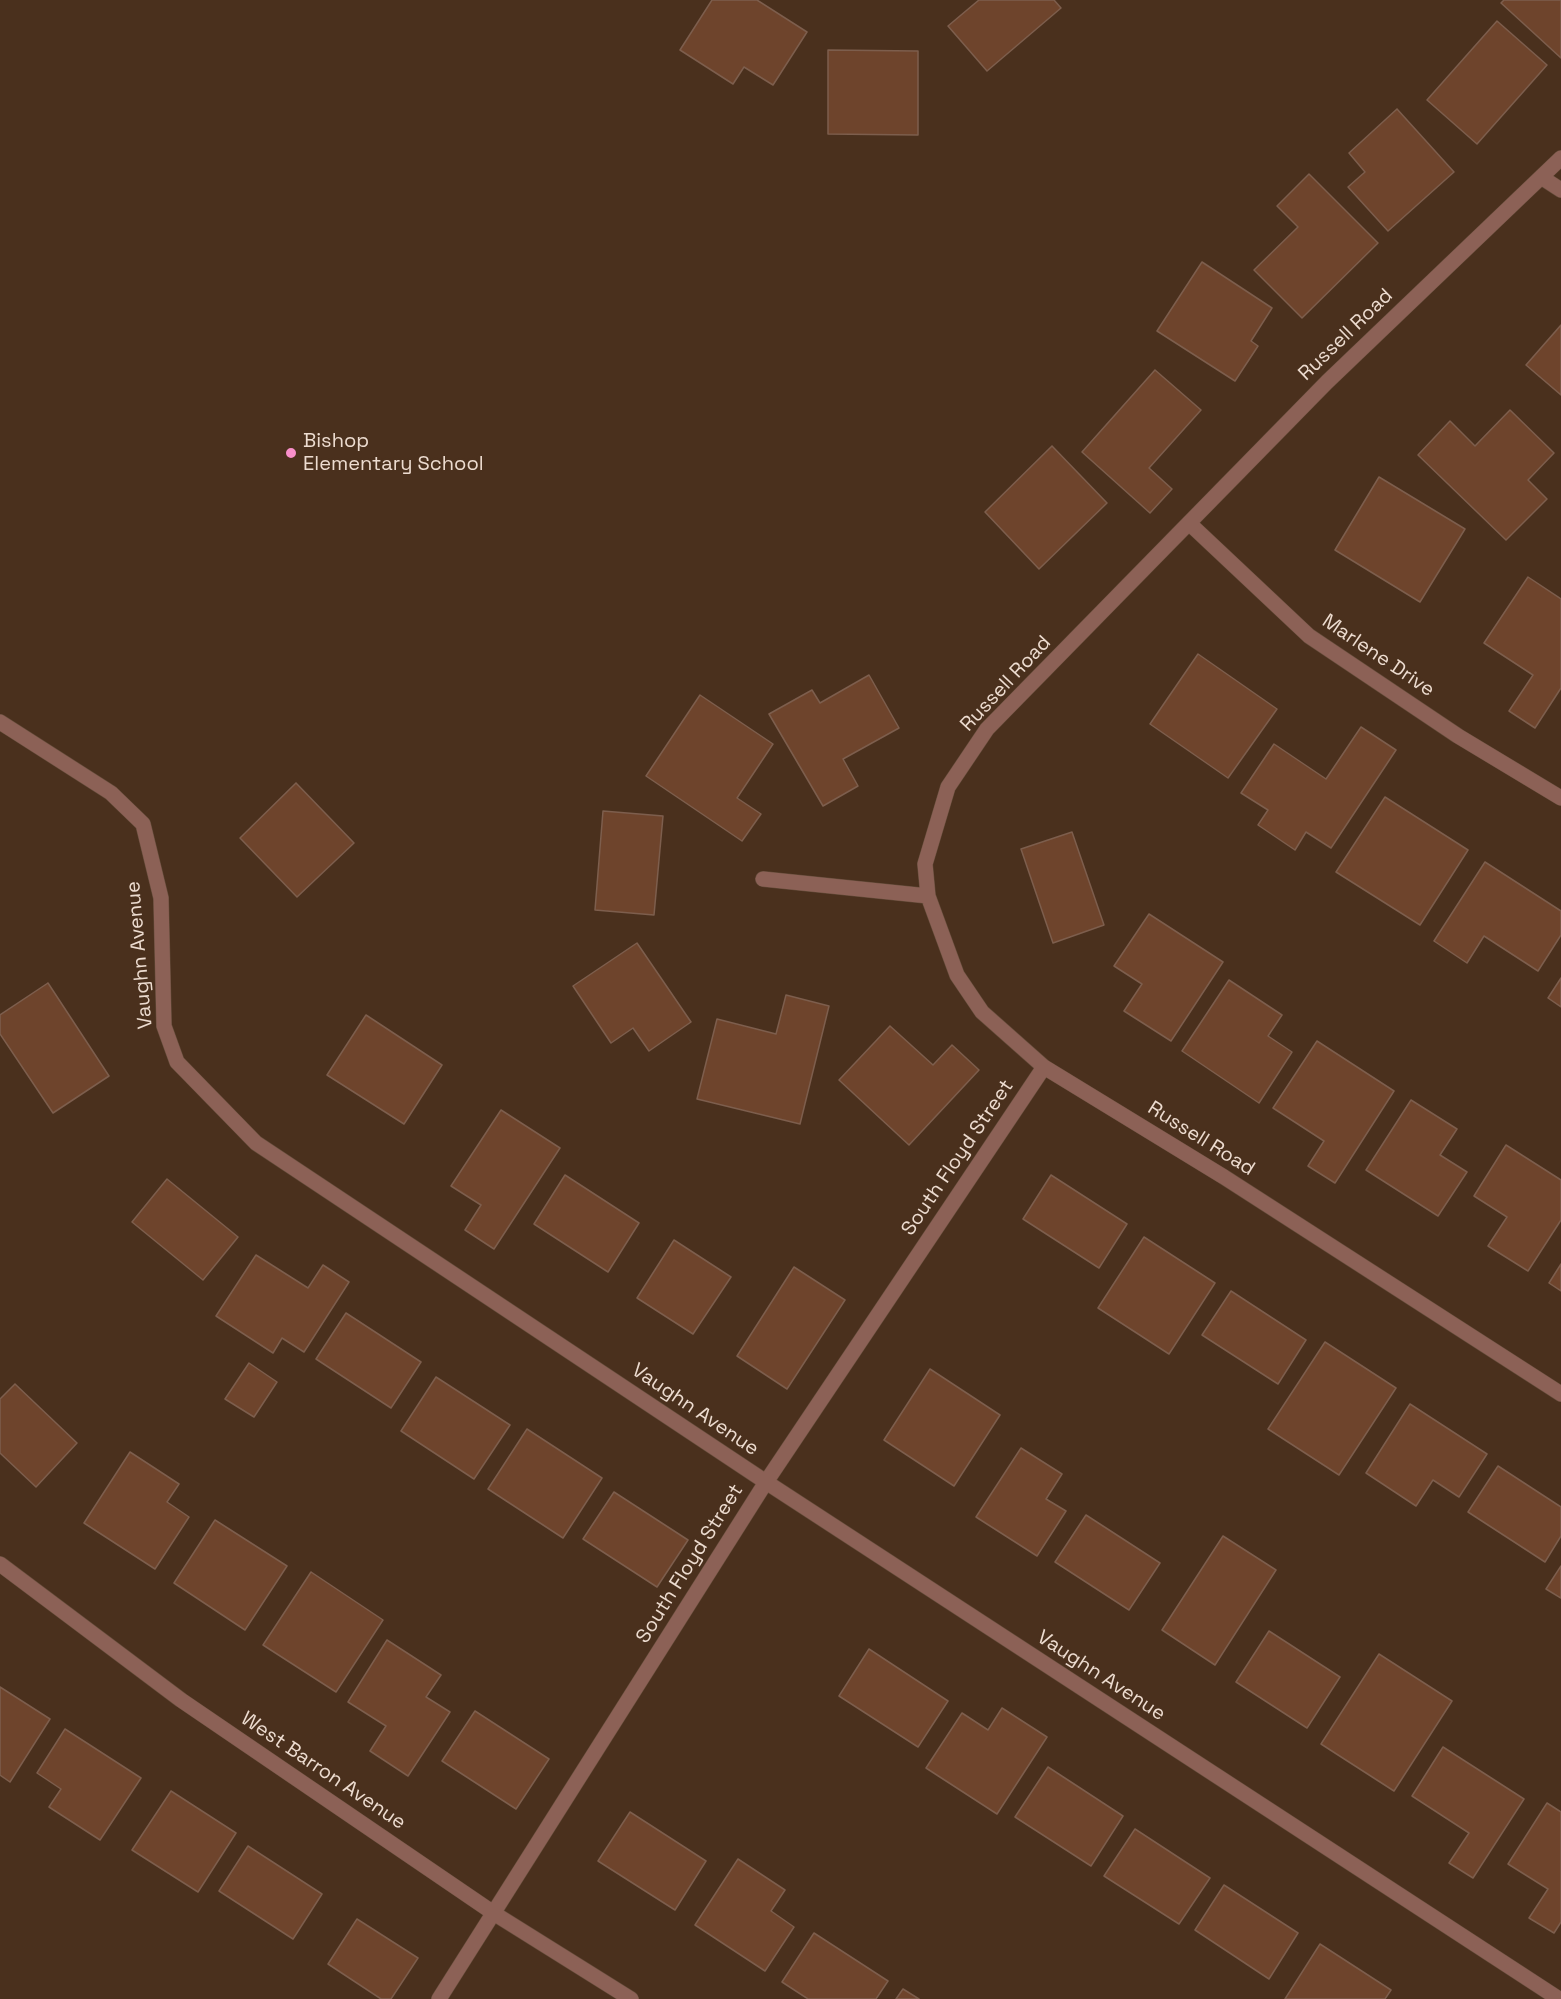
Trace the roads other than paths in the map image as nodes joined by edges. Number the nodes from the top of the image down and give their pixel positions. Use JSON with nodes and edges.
{"nodes":[{"id":1,"x":1561,"y":158,"type":"edge"},
{"id":2,"x":1541,"y":177,"type":"junction"},
{"id":3,"x":1561,"y":190,"type":"edge"},
{"id":4,"x":1190,"y":524,"type":"junction"},
{"id":5,"x":0,"y":722,"type":"edge"},
{"id":6,"x":1561,"y":798,"type":"edge"},
{"id":7,"x":764,"y":879,"type":"dead end"},
{"id":8,"x":928,"y":896,"type":"junction"},
{"id":9,"x":1044,"y":1068,"type":"junction"},
{"id":10,"x":1561,"y":1394,"type":"edge"},
{"id":11,"x":766,"y":1482,"type":"junction"},
{"id":12,"x":0,"y":1564,"type":"edge"},
{"id":13,"x":495,"y":1914,"type":"junction"},
{"id":14,"x":439,"y":1999,"type":"edge"},
{"id":15,"x":631,"y":1999,"type":"edge"},
{"id":16,"x":1559,"y":1999,"type":"edge"}],
"edges":[{"from":1,"to":2,"type":"street","name":"Russell Road"},
{"from":2,"to":3,"type":"street"},
{"from":2,"to":4,"type":"street","name":"Russell Road"},
{"from":4,"to":6,"type":"street","name":"Marlene Drive"},
{"from":4,"to":8,"type":"street","name":"Russell Road"},
{"from":5,"to":11,"type":"street","name":"Vaughn Avenue"},
{"from":7,"to":8,"type":"street"},
{"from":8,"to":9,"type":"street","name":"Russell Road"},
{"from":9,"to":10,"type":"street","name":"Russell Road"},
{"from":9,"to":11,"type":"street","name":"South Floyd Street"},
{"from":11,"to":13,"type":"street","name":"South Floyd Street"},
{"from":11,"to":16,"type":"street","name":"Vaughn Avenue"},
{"from":12,"to":13,"type":"street","name":"West Barron Avenue"},
{"from":13,"to":14,"type":"street","name":"South Floyd Street"},
{"from":13,"to":15,"type":"street","name":"West Barron Avenue"}]}
